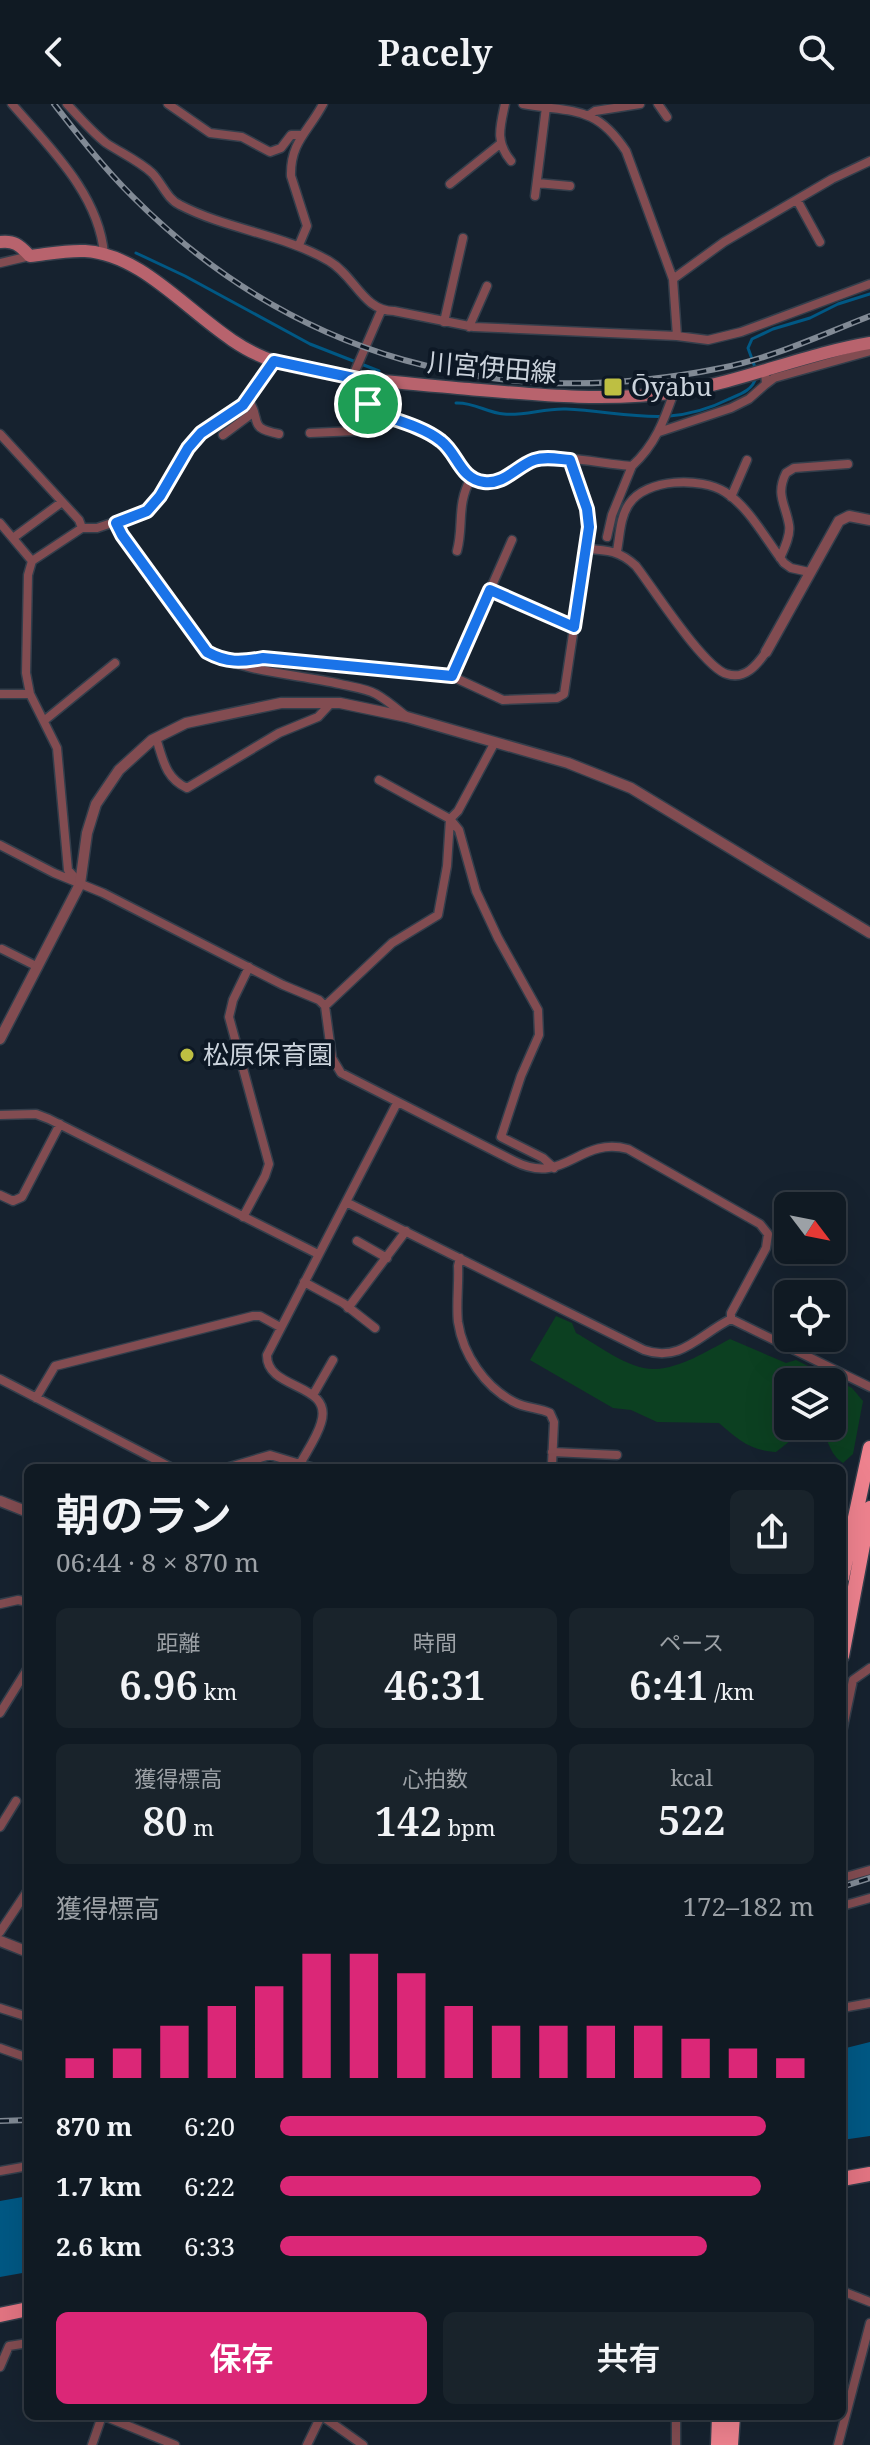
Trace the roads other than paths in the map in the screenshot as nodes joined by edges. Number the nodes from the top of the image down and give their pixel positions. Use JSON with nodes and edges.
{"nodes":[{"id":1,"x":12,"y":104,"type":"edge"},
{"id":2,"x":67,"y":104,"type":"edge"},
{"id":3,"x":168,"y":104,"type":"edge"},
{"id":4,"x":323,"y":104,"type":"edge"},
{"id":5,"x":505,"y":104,"type":"edge"},
{"id":6,"x":523,"y":104,"type":"edge"},
{"id":7,"x":640,"y":104,"type":"edge"},
{"id":8,"x":618,"y":106,"type":"edge"},
{"id":9,"x":546,"y":107,"type":"junction"},
{"id":10,"x":589,"y":115,"type":"junction"},
{"id":11,"x":301,"y":135,"type":"junction"},
{"id":12,"x":500,"y":144,"type":"junction"},
{"id":13,"x":511,"y":161,"type":"dead end"},
{"id":14,"x":870,"y":161,"type":"edge"},
{"id":15,"x":537,"y":183,"type":"junction"},
{"id":16,"x":450,"y":184,"type":"dead end"},
{"id":17,"x":570,"y":186,"type":"dead end"},
{"id":18,"x":535,"y":196,"type":"dead end"},
{"id":19,"x":797,"y":200,"type":"junction"},
{"id":20,"x":463,"y":238,"type":"dead end"},
{"id":21,"x":0,"y":242,"type":"edge"},
{"id":22,"x":820,"y":242,"type":"dead end"},
{"id":23,"x":299,"y":245,"type":"junction"},
{"id":24,"x":104,"y":254,"type":"junction"},
{"id":25,"x":30,"y":256,"type":"junction"},
{"id":26,"x":0,"y":263,"type":"edge"},
{"id":27,"x":673,"y":279,"type":"junction"},
{"id":28,"x":870,"y":284,"type":"edge"},
{"id":29,"x":487,"y":286,"type":"dead end"},
{"id":30,"x":381,"y":311,"type":"junction"},
{"id":31,"x":444,"y":322,"type":"junction"},
{"id":32,"x":469,"y":327,"type":"junction"},
{"id":33,"x":677,"y":336,"type":"junction"},
{"id":34,"x":870,"y":343,"type":"edge"},
{"id":35,"x":870,"y":351,"type":"edge"},
{"id":36,"x":274,"y":361,"type":"junction"},
{"id":37,"x":766,"y":378,"type":"junction"},
{"id":38,"x":358,"y":379,"type":"junction"},
{"id":39,"x":674,"y":392,"type":"junction"},
{"id":40,"x":248,"y":399,"type":"junction"},
{"id":41,"x":254,"y":412,"type":"junction"},
{"id":42,"x":373,"y":412,"type":"junction"},
{"id":43,"x":659,"y":432,"type":"junction"},
{"id":44,"x":310,"y":433,"type":"dead end"},
{"id":45,"x":0,"y":434,"type":"edge"},
{"id":46,"x":279,"y":434,"type":"dead end"},
{"id":47,"x":223,"y":435,"type":"dead end"},
{"id":48,"x":570,"y":460,"type":"junction"},
{"id":49,"x":747,"y":460,"type":"dead end"},
{"id":50,"x":848,"y":464,"type":"dead end"},
{"id":51,"x":632,"y":466,"type":"junction"},
{"id":52,"x":471,"y":478,"type":"junction"},
{"id":53,"x":731,"y":497,"type":"junction"},
{"id":54,"x":62,"y":502,"type":"junction"},
{"id":55,"x":870,"y":520,"type":"edge"},
{"id":56,"x":0,"y":523,"type":"edge"},
{"id":57,"x":116,"y":523,"type":"junction"},
{"id":58,"x":82,"y":528,"type":"junction"},
{"id":59,"x":607,"y":537,"type":"dead end"},
{"id":60,"x":13,"y":538,"type":"junction"},
{"id":61,"x":512,"y":540,"type":"dead end"},
{"id":62,"x":586,"y":549,"type":"junction"},
{"id":63,"x":457,"y":551,"type":"dead end"},
{"id":64,"x":617,"y":551,"type":"junction"},
{"id":65,"x":780,"y":558,"type":"junction"},
{"id":66,"x":32,"y":561,"type":"junction"},
{"id":67,"x":809,"y":572,"type":"junction"},
{"id":68,"x":490,"y":590,"type":"junction"},
{"id":69,"x":574,"y":627,"type":"junction"},
{"id":70,"x":766,"y":652,"type":"joint"},
{"id":71,"x":115,"y":663,"type":"dead end"},
{"id":72,"x":238,"y":663,"type":"junction"},
{"id":73,"x":452,"y":676,"type":"junction"},
{"id":74,"x":0,"y":694,"type":"edge"},
{"id":75,"x":30,"y":694,"type":"junction"},
{"id":76,"x":331,"y":703,"type":"junction"},
{"id":77,"x":407,"y":717,"type":"junction"},
{"id":78,"x":45,"y":720,"type":"junction"},
{"id":79,"x":156,"y":738,"type":"junction"},
{"id":80,"x":495,"y":742,"type":"junction"},
{"id":81,"x":379,"y":780,"type":"dead end"},
{"id":82,"x":450,"y":819,"type":"junction"},
{"id":83,"x":0,"y":845,"type":"edge"},
{"id":84,"x":80,"y":884,"type":"junction"},
{"id":85,"x":870,"y":933,"type":"edge"},
{"id":86,"x":2,"y":949,"type":"edge"},
{"id":87,"x":38,"y":967,"type":"junction"},
{"id":88,"x":249,"y":967,"type":"junction"},
{"id":89,"x":325,"y":1006,"type":"junction"},
{"id":90,"x":0,"y":1039,"type":"edge"},
{"id":91,"x":397,"y":1103,"type":"junction"},
{"id":92,"x":0,"y":1115,"type":"edge"},
{"id":93,"x":60,"y":1124,"type":"junction"},
{"id":94,"x":554,"y":1168,"type":"junction"},
{"id":95,"x":0,"y":1195,"type":"edge"},
{"id":96,"x":346,"y":1202,"type":"junction"},
{"id":97,"x":243,"y":1217,"type":"junction"},
{"id":98,"x":406,"y":1231,"type":"junction"},
{"id":99,"x":357,"y":1241,"type":"dead end"},
{"id":100,"x":318,"y":1254,"type":"junction"},
{"id":101,"x":387,"y":1258,"type":"junction"},
{"id":102,"x":460,"y":1258,"type":"junction"},
{"id":103,"x":304,"y":1282,"type":"junction"},
{"id":104,"x":348,"y":1308,"type":"junction"},
{"id":105,"x":731,"y":1319,"type":"junction"},
{"id":106,"x":280,"y":1327,"type":"junction"},
{"id":107,"x":375,"y":1328,"type":"dead end"},
{"id":108,"x":333,"y":1360,"type":"dead end"},
{"id":109,"x":0,"y":1379,"type":"edge"},
{"id":110,"x":869,"y":1387,"type":"edge"},
{"id":111,"x":313,"y":1395,"type":"junction"},
{"id":112,"x":36,"y":1398,"type":"junction"},
{"id":113,"x":870,"y":1448,"type":"edge"},
{"id":114,"x":552,"y":1452,"type":"junction"},
{"id":115,"x":617,"y":1455,"type":"dead end"},
{"id":116,"x":164,"y":1464,"type":"edge"},
{"id":117,"x":240,"y":1464,"type":"edge"},
{"id":118,"x":300,"y":1464,"type":"joint"},
{"id":119,"x":552,"y":1464,"type":"edge"},
{"id":120,"x":0,"y":1501,"type":"edge"},
{"id":121,"x":870,"y":1508,"type":"edge"},
{"id":122,"x":24,"y":1510,"type":"edge"},
{"id":123,"x":851,"y":1572,"type":"edge"},
{"id":124,"x":24,"y":1601,"type":"edge"},
{"id":125,"x":0,"y":1604,"type":"edge"},
{"id":126,"x":846,"y":1619,"type":"edge"},
{"id":127,"x":870,"y":1668,"type":"edge"},
{"id":128,"x":24,"y":1674,"type":"edge"},
{"id":129,"x":0,"y":1713,"type":"edge"},
{"id":130,"x":846,"y":1713,"type":"edge"},
{"id":131,"x":16,"y":1801,"type":"dead end"},
{"id":132,"x":0,"y":1827,"type":"edge"},
{"id":133,"x":870,"y":1870,"type":"edge"},
{"id":134,"x":846,"y":1877,"type":"edge"},
{"id":135,"x":24,"y":1896,"type":"edge"},
{"id":136,"x":870,"y":1898,"type":"edge"},
{"id":137,"x":846,"y":1905,"type":"edge"},
{"id":138,"x":0,"y":1932,"type":"edge"},
{"id":139,"x":0,"y":1941,"type":"edge"},
{"id":140,"x":24,"y":1950,"type":"edge"},
{"id":141,"x":870,"y":2003,"type":"edge"},
{"id":142,"x":846,"y":2007,"type":"edge"},
{"id":143,"x":0,"y":2008,"type":"edge"},
{"id":144,"x":24,"y":2016,"type":"edge"},
{"id":145,"x":0,"y":2048,"type":"edge"},
{"id":146,"x":24,"y":2057,"type":"edge"},
{"id":147,"x":24,"y":2167,"type":"edge"},
{"id":148,"x":0,"y":2171,"type":"edge"},
{"id":149,"x":870,"y":2174,"type":"edge"},
{"id":150,"x":846,"y":2178,"type":"edge"},
{"id":151,"x":846,"y":2293,"type":"edge"},
{"id":152,"x":870,"y":2302,"type":"edge"},
{"id":153,"x":24,"y":2310,"type":"edge"},
{"id":154,"x":0,"y":2315,"type":"edge"},
{"id":155,"x":870,"y":2323,"type":"edge"},
{"id":156,"x":24,"y":2344,"type":"edge"},
{"id":157,"x":0,"y":2367,"type":"edge"},
{"id":158,"x":846,"y":2414,"type":"edge"},
{"id":159,"x":102,"y":2420,"type":"edge"},
{"id":160,"x":111,"y":2420,"type":"edge"},
{"id":161,"x":319,"y":2420,"type":"edge"},
{"id":162,"x":327,"y":2420,"type":"edge"},
{"id":163,"x":676,"y":2420,"type":"edge"},
{"id":164,"x":719,"y":2420,"type":"edge"},
{"id":165,"x":733,"y":2420,"type":"edge"},
{"id":166,"x":845,"y":2420,"type":"edge"},
{"id":167,"x":92,"y":2445,"type":"edge"},
{"id":168,"x":175,"y":2445,"type":"edge"},
{"id":169,"x":307,"y":2445,"type":"edge"},
{"id":170,"x":363,"y":2445,"type":"edge"},
{"id":171,"x":676,"y":2445,"type":"edge"},
{"id":172,"x":718,"y":2445,"type":"edge"},
{"id":173,"x":731,"y":2445,"type":"edge"},
{"id":174,"x":838,"y":2445,"type":"edge"}],
"edges":[{"from":1,"to":24,"type":"street"},
{"from":2,"to":23,"type":"street"},
{"from":3,"to":11,"type":"street"},
{"from":4,"to":11,"type":"street"},
{"from":5,"to":12,"type":"street"},
{"from":6,"to":9,"type":"street"},
{"from":7,"to":8,"type":"street"},
{"from":8,"to":10,"type":"street"},
{"from":9,"to":10,"type":"street"},
{"from":9,"to":15,"type":"street"},
{"from":10,"to":27,"type":"street"},
{"from":11,"to":23,"type":"street"},
{"from":12,"to":13,"type":"street"},
{"from":12,"to":16,"type":"street"},
{"from":14,"to":19,"type":"street"},
{"from":15,"to":17,"type":"street"},
{"from":15,"to":18,"type":"street"},
{"from":19,"to":22,"type":"street"},
{"from":19,"to":27,"type":"street"},
{"from":20,"to":31,"type":"street"},
{"from":21,"to":25,"type":"main road"},
{"from":23,"to":30,"type":"street"},
{"from":24,"to":25,"type":"main road","name":"川宮伊田線"},
{"from":24,"to":36,"type":"main road","name":"川宮伊田線"},
{"from":25,"to":26,"type":"street"},
{"from":27,"to":33,"type":"street"},
{"from":28,"to":33,"type":"street"},
{"from":29,"to":32,"type":"street"},
{"from":30,"to":31,"type":"street"},
{"from":30,"to":38,"type":"street"},
{"from":31,"to":32,"type":"street"},
{"from":32,"to":33,"type":"street"},
{"from":34,"to":37,"type":"main road","name":"川宮伊田線"},
{"from":35,"to":37,"type":"street"},
{"from":36,"to":38,"type":"main road","name":"川宮伊田線"},
{"from":36,"to":40,"type":"street"},
{"from":37,"to":39,"type":"main road","name":"川宮伊田線"},
{"from":37,"to":43,"type":"street"},
{"from":38,"to":39,"type":"main road","name":"川宮伊田線"},
{"from":38,"to":42,"type":"street"},
{"from":39,"to":43,"type":"street"},
{"from":40,"to":41,"type":"street"},
{"from":40,"to":57,"type":"street"},
{"from":41,"to":46,"type":"street"},
{"from":41,"to":47,"type":"street"},
{"from":42,"to":44,"type":"street"},
{"from":42,"to":52,"type":"street"},
{"from":43,"to":51,"type":"street"},
{"from":45,"to":54,"type":"street"},
{"from":48,"to":51,"type":"street"},
{"from":48,"to":52,"type":"street"},
{"from":48,"to":62,"type":"street"},
{"from":49,"to":53,"type":"street"},
{"from":50,"to":65,"type":"street"},
{"from":51,"to":59,"type":"street"},
{"from":52,"to":63,"type":"street"},
{"from":53,"to":64,"type":"street"},
{"from":53,"to":65,"type":"street"},
{"from":54,"to":58,"type":"street"},
{"from":54,"to":60,"type":"street"},
{"from":55,"to":67,"type":"street"},
{"from":56,"to":60,"type":"street"},
{"from":57,"to":58,"type":"street"},
{"from":57,"to":72,"type":"street"},
{"from":58,"to":66,"type":"street"},
{"from":60,"to":66,"type":"street"},
{"from":61,"to":68,"type":"street"},
{"from":62,"to":64,"type":"street"},
{"from":62,"to":69,"type":"street"},
{"from":64,"to":70,"type":"street"},
{"from":65,"to":67,"type":"street"},
{"from":66,"to":75,"type":"street"},
{"from":67,"to":70,"type":"street"},
{"from":68,"to":69,"type":"street"},
{"from":68,"to":73,"type":"street"},
{"from":69,"to":73,"type":"street"},
{"from":71,"to":78,"type":"street"},
{"from":72,"to":73,"type":"street"},
{"from":72,"to":77,"type":"street"},
{"from":74,"to":75,"type":"street"},
{"from":75,"to":78,"type":"street"},
{"from":76,"to":77,"type":"street"},
{"from":76,"to":79,"type":"street"},
{"from":76,"to":79,"type":"street"},
{"from":77,"to":80,"type":"street"},
{"from":78,"to":84,"type":"street"},
{"from":79,"to":84,"type":"street"},
{"from":80,"to":82,"type":"street"},
{"from":80,"to":85,"type":"street"},
{"from":81,"to":82,"type":"street"},
{"from":82,"to":89,"type":"street"},
{"from":82,"to":94,"type":"street"},
{"from":83,"to":84,"type":"street"},
{"from":84,"to":87,"type":"street"},
{"from":84,"to":88,"type":"street"},
{"from":86,"to":87,"type":"street"},
{"from":87,"to":90,"type":"street"},
{"from":88,"to":89,"type":"street"},
{"from":88,"to":97,"type":"street"},
{"from":89,"to":91,"type":"street"},
{"from":91,"to":94,"type":"street"},
{"from":91,"to":96,"type":"street"},
{"from":92,"to":93,"type":"street"},
{"from":93,"to":95,"type":"street"},
{"from":93,"to":97,"type":"street"},
{"from":94,"to":105,"type":"street"},
{"from":96,"to":98,"type":"street"},
{"from":96,"to":100,"type":"street"},
{"from":97,"to":100,"type":"street"},
{"from":98,"to":101,"type":"street"},
{"from":98,"to":102,"type":"street"},
{"from":99,"to":101,"type":"street"},
{"from":100,"to":103,"type":"street"},
{"from":101,"to":104,"type":"street"},
{"from":102,"to":105,"type":"street"},
{"from":102,"to":114,"type":"street"},
{"from":103,"to":104,"type":"street"},
{"from":103,"to":106,"type":"street"},
{"from":104,"to":107,"type":"street"},
{"from":105,"to":110,"type":"street"},
{"from":106,"to":111,"type":"street"},
{"from":106,"to":112,"type":"street"},
{"from":108,"to":111,"type":"street"},
{"from":109,"to":112,"type":"street"},
{"from":111,"to":118,"type":"street"},
{"from":112,"to":116,"type":"street"},
{"from":113,"to":123,"type":"highway"},
{"from":114,"to":115,"type":"street"},
{"from":114,"to":119,"type":"street"},
{"from":117,"to":118,"type":"street"},
{"from":120,"to":122,"type":"street"},
{"from":121,"to":123,"type":"highway"},
{"from":123,"to":126,"type":"highway"},
{"from":124,"to":125,"type":"street"},
{"from":127,"to":130,"type":"street"},
{"from":128,"to":129,"type":"street"},
{"from":131,"to":132,"type":"street"},
{"from":133,"to":134,"type":"street"},
{"from":135,"to":138,"type":"street"},
{"from":136,"to":137,"type":"street"},
{"from":139,"to":140,"type":"street"},
{"from":141,"to":142,"type":"street"},
{"from":143,"to":144,"type":"street"},
{"from":145,"to":146,"type":"street"},
{"from":147,"to":148,"type":"street"},
{"from":149,"to":150,"type":"main road"},
{"from":151,"to":152,"type":"street"},
{"from":153,"to":154,"type":"main road"},
{"from":155,"to":158,"type":"street"},
{"from":156,"to":157,"type":"street"},
{"from":159,"to":167,"type":"street"},
{"from":160,"to":168,"type":"street"},
{"from":161,"to":169,"type":"street"},
{"from":162,"to":170,"type":"street"},
{"from":163,"to":171,"type":"street"},
{"from":164,"to":172,"type":"highway"},
{"from":165,"to":173,"type":"highway"},
{"from":166,"to":174,"type":"street"}]}
